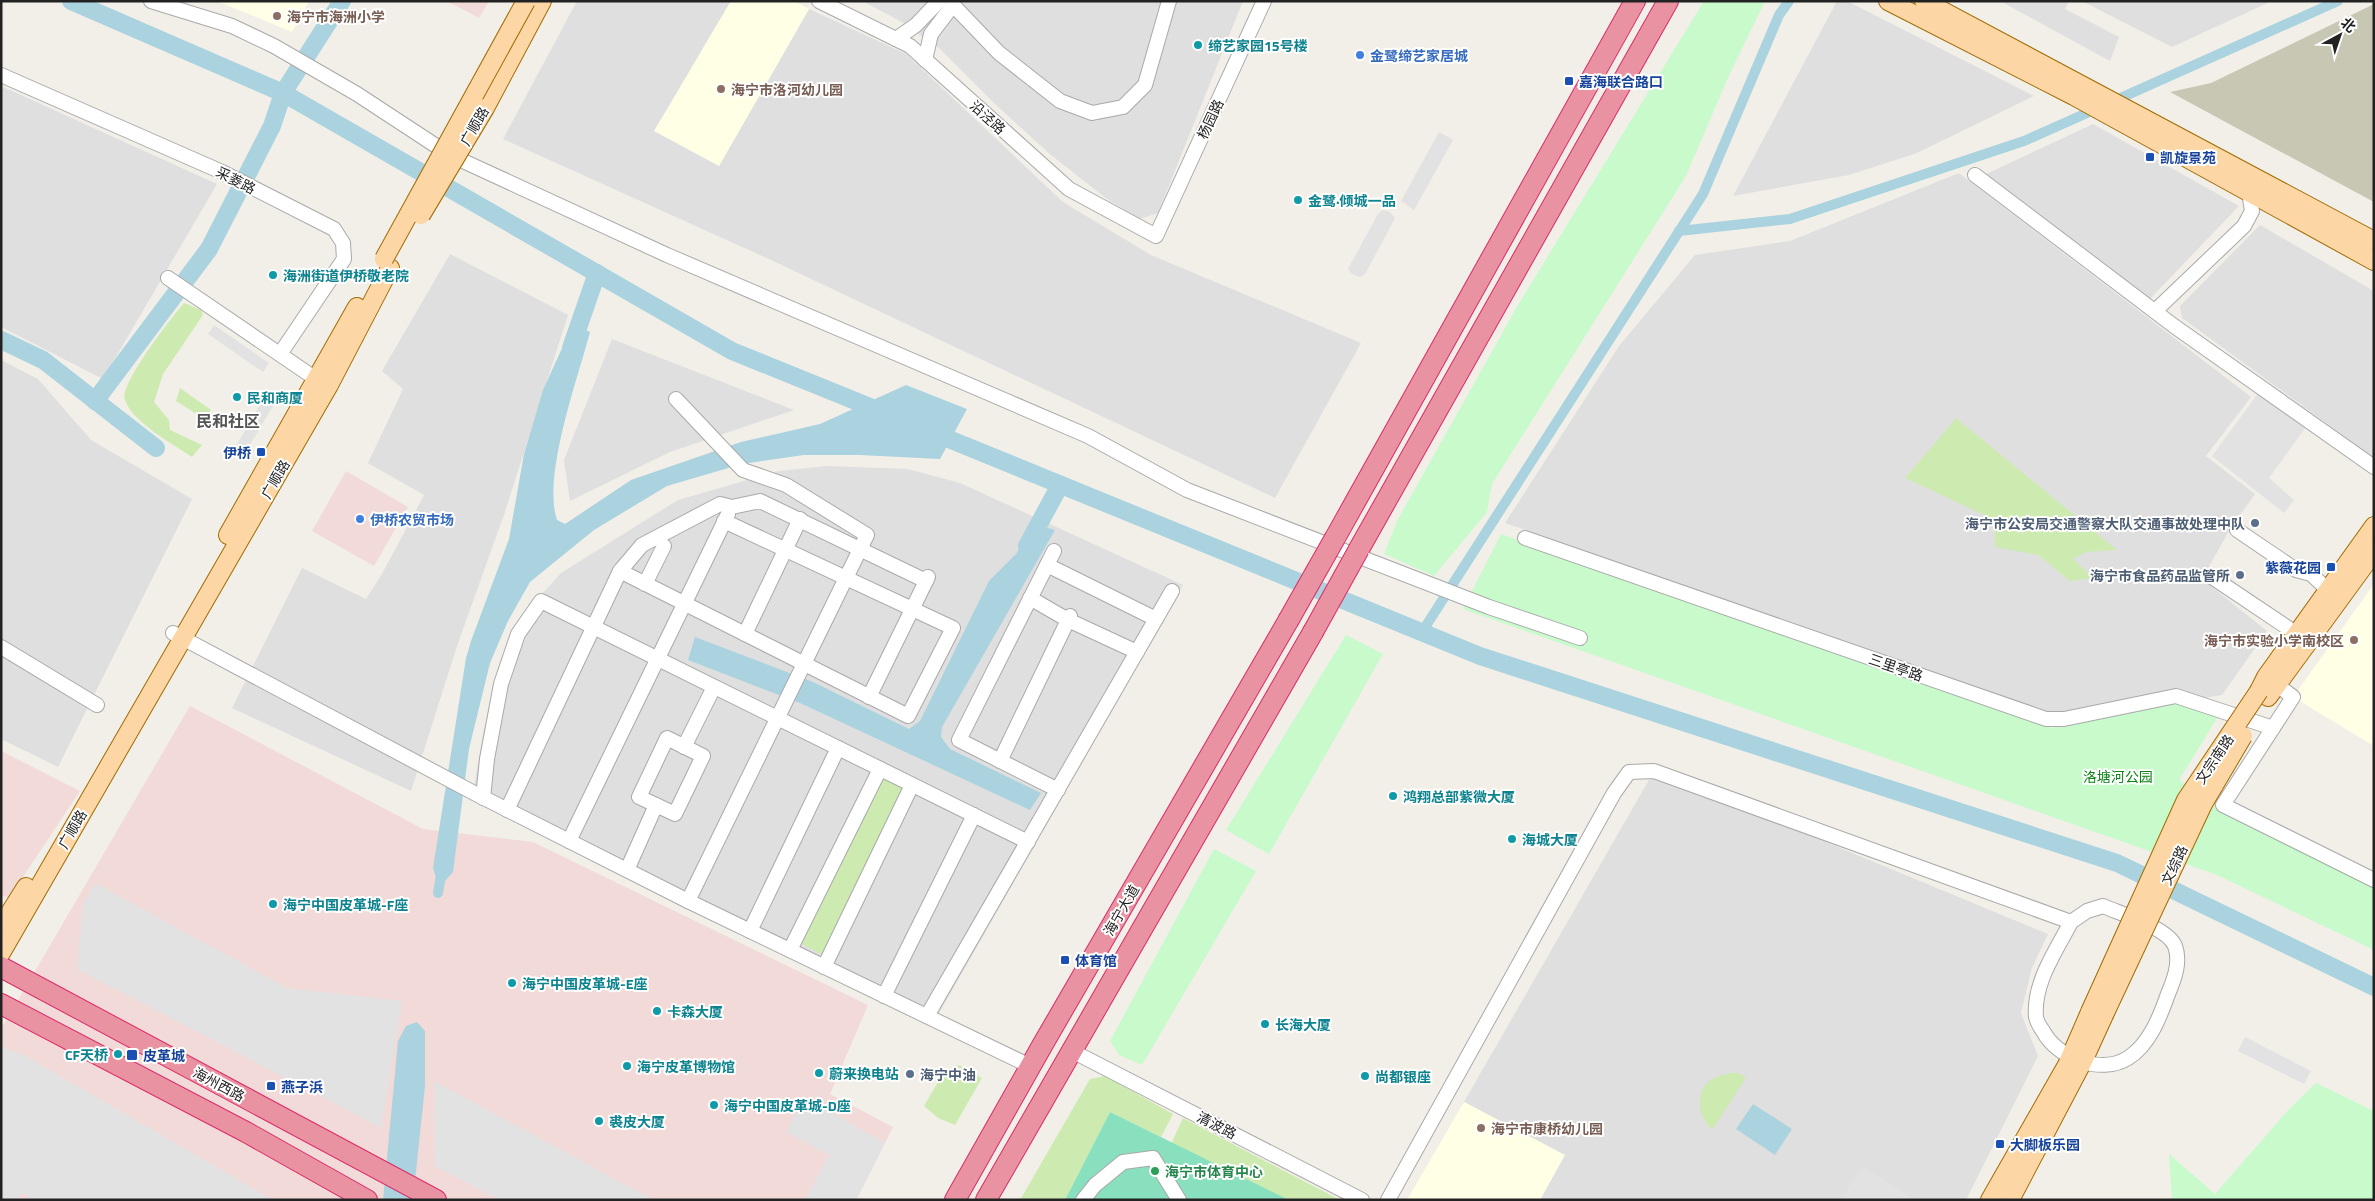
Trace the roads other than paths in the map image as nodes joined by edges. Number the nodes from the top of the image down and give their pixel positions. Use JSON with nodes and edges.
{"nodes":[{"id":1,"x":151,"y":1,"type":"edge"},
{"id":2,"x":526,"y":1,"type":"edge"},
{"id":3,"x":542,"y":1,"type":"edge"},
{"id":4,"x":819,"y":1,"type":"edge"},
{"id":5,"x":939,"y":1,"type":"edge"},
{"id":6,"x":1169,"y":1,"type":"edge"},
{"id":7,"x":1264,"y":1,"type":"edge"},
{"id":8,"x":1635,"y":1,"type":"edge"},
{"id":9,"x":1888,"y":1,"type":"edge"},
{"id":10,"x":1924,"y":1,"type":"edge"},
{"id":11,"x":1668,"y":4,"type":"edge"},
{"id":12,"x":896,"y":39,"type":"junction"},
{"id":13,"x":925,"y":60,"type":"junction"},
{"id":14,"x":1,"y":75,"type":"edge"},
{"id":15,"x":2078,"y":90,"type":"junction"},
{"id":16,"x":1975,"y":175,"type":"dead end"},
{"id":17,"x":2248,"y":183,"type":"junction"},
{"id":18,"x":1156,"y":236,"type":"joint"},
{"id":19,"x":2374,"y":241,"type":"edge"},
{"id":20,"x":2374,"y":261,"type":"edge"},
{"id":21,"x":387,"y":263,"type":"junction"},
{"id":22,"x":168,"y":278,"type":"dead end"},
{"id":23,"x":2155,"y":311,"type":"junction"},
{"id":24,"x":280,"y":354,"type":"junction"},
{"id":25,"x":316,"y":379,"type":"junction"},
{"id":26,"x":676,"y":399,"type":"dead end"},
{"id":27,"x":2374,"y":467,"type":"edge"},
{"id":28,"x":732,"y":507,"type":"junction"},
{"id":29,"x":800,"y":519,"type":"junction"},
{"id":30,"x":724,"y":521,"type":"junction"},
{"id":31,"x":2374,"y":526,"type":"edge"},
{"id":32,"x":2238,"y":530,"type":"dead end"},
{"id":33,"x":1525,"y":538,"type":"dead end"},
{"id":34,"x":664,"y":546,"type":"dead end"},
{"id":35,"x":860,"y":548,"type":"junction"},
{"id":36,"x":785,"y":550,"type":"junction"},
{"id":37,"x":1054,"y":551,"type":"dead end"},
{"id":38,"x":2374,"y":552,"type":"edge"},
{"id":39,"x":1047,"y":565,"type":"junction"},
{"id":40,"x":620,"y":572,"type":"junction"},
{"id":41,"x":2212,"y":577,"type":"dead end"},
{"id":42,"x":846,"y":578,"type":"junction"},
{"id":43,"x":645,"y":584,"type":"junction"},
{"id":44,"x":2328,"y":590,"type":"junction"},
{"id":45,"x":1172,"y":591,"type":"dead end"},
{"id":46,"x":1030,"y":598,"type":"junction"},
{"id":47,"x":684,"y":604,"type":"junction"},
{"id":48,"x":912,"y":609,"type":"junction"},
{"id":49,"x":1069,"y":618,"type":"junction"},
{"id":50,"x":1156,"y":619,"type":"junction"},
{"id":51,"x":594,"y":627,"type":"junction"},
{"id":52,"x":745,"y":634,"type":"junction"},
{"id":53,"x":2297,"y":634,"type":"junction"},
{"id":54,"x":177,"y":635,"type":"junction"},
{"id":55,"x":1580,"y":638,"type":"dead end"},
{"id":56,"x":1,"y":647,"type":"edge"},
{"id":57,"x":1137,"y":652,"type":"junction"},
{"id":58,"x":658,"y":659,"type":"junction"},
{"id":59,"x":804,"y":664,"type":"junction"},
{"id":60,"x":714,"y":687,"type":"junction"},
{"id":61,"x":2267,"y":688,"type":"junction"},
{"id":62,"x":869,"y":697,"type":"junction"},
{"id":63,"x":97,"y":705,"type":"dead end"},
{"id":64,"x":780,"y":714,"type":"junction"},
{"id":65,"x":2272,"y":728,"type":"junction"},
{"id":66,"x":684,"y":747,"type":"junction"},
{"id":67,"x":838,"y":748,"type":"junction"},
{"id":68,"x":1000,"y":761,"type":"junction"},
{"id":69,"x":880,"y":769,"type":"junction"},
{"id":70,"x":912,"y":785,"type":"junction"},
{"id":71,"x":1058,"y":790,"type":"junction"},
{"id":72,"x":480,"y":796,"type":"junction"},
{"id":73,"x":656,"y":805,"type":"junction"},
{"id":74,"x":507,"y":810,"type":"junction"},
{"id":75,"x":974,"y":816,"type":"junction"},
{"id":76,"x":569,"y":841,"type":"junction"},
{"id":77,"x":1028,"y":842,"type":"junction"},
{"id":78,"x":627,"y":870,"type":"junction"},
{"id":79,"x":2374,"y":880,"type":"edge"},
{"id":80,"x":688,"y":902,"type":"junction"},
{"id":81,"x":2071,"y":922,"type":"junction"},
{"id":82,"x":1,"y":927,"type":"edge"},
{"id":83,"x":750,"y":931,"type":"junction"},
{"id":84,"x":790,"y":950,"type":"junction"},
{"id":85,"x":1,"y":953,"type":"edge"},
{"id":86,"x":1,"y":967,"type":"edge"},
{"id":87,"x":824,"y":967,"type":"junction"},
{"id":88,"x":884,"y":996,"type":"junction"},
{"id":89,"x":1,"y":1004,"type":"edge"},
{"id":90,"x":927,"y":1016,"type":"junction"},
{"id":91,"x":1072,"y":1051,"type":"junction"},
{"id":92,"x":2077,"y":1059,"type":"junction"},
{"id":93,"x":1030,"y":1066,"type":"junction"},
{"id":94,"x":428,"y":1195,"type":"edge"},
{"id":95,"x":367,"y":1200,"type":"edge"},
{"id":96,"x":955,"y":1200,"type":"edge"},
{"id":97,"x":986,"y":1200,"type":"edge"},
{"id":98,"x":1083,"y":1200,"type":"edge"},
{"id":99,"x":1179,"y":1200,"type":"edge"},
{"id":100,"x":1362,"y":1200,"type":"edge"},
{"id":101,"x":1388,"y":1200,"type":"edge"},
{"id":102,"x":1990,"y":1200,"type":"edge"},
{"id":103,"x":2010,"y":1200,"type":"edge"}],
"edges":[{"from":1,"to":55,"type":"street"},
{"from":2,"to":21,"type":"main road","bridge":true},
{"from":3,"to":21,"type":"main road","name":"广顺路","bridge":true},
{"from":4,"to":12,"type":"street","name":"沿泾路"},
{"from":5,"to":12,"type":"street"},
{"from":6,"to":13,"type":"street"},
{"from":7,"to":18,"type":"street","name":"杨园路"},
{"from":8,"to":93,"type":"highway","name":"海宁大道","bridge":true},
{"from":9,"to":15,"type":"main road"},
{"from":10,"to":15,"type":"main road"},
{"from":11,"to":91,"type":"highway","name":"海宁大道","bridge":true},
{"from":12,"to":13,"type":"street","name":"沿泾路"},
{"from":13,"to":18,"type":"street","name":"沿泾路"},
{"from":14,"to":24,"type":"street","name":"采菱路"},
{"from":15,"to":17,"type":"main road"},
{"from":16,"to":23,"type":"street"},
{"from":17,"to":19,"type":"main road"},
{"from":17,"to":20,"type":"main road"},
{"from":17,"to":23,"type":"street"},
{"from":21,"to":25,"type":"main road","name":"广顺路"},
{"from":21,"to":54,"type":"main road","name":"广顺路"},
{"from":22,"to":24,"type":"street"},
{"from":23,"to":27,"type":"street"},
{"from":24,"to":25,"type":"street"},
{"from":25,"to":54,"type":"main road","name":"广顺路"},
{"from":26,"to":35,"type":"street"},
{"from":28,"to":29,"type":"street"},
{"from":28,"to":30,"type":"street"},
{"from":28,"to":40,"type":"street"},
{"from":29,"to":35,"type":"street"},
{"from":29,"to":36,"type":"street"},
{"from":30,"to":36,"type":"street"},
{"from":30,"to":47,"type":"street"},
{"from":31,"to":44,"type":"main road","name":"文宗南路"},
{"from":32,"to":44,"type":"street"},
{"from":33,"to":65,"type":"street","name":"三里亭路"},
{"from":34,"to":43,"type":"street"},
{"from":35,"to":42,"type":"street"},
{"from":35,"to":48,"type":"street"},
{"from":36,"to":42,"type":"street"},
{"from":36,"to":52,"type":"street"},
{"from":37,"to":39,"type":"street"},
{"from":38,"to":61,"type":"main road"},
{"from":39,"to":46,"type":"street"},
{"from":39,"to":50,"type":"street"},
{"from":40,"to":43,"type":"street"},
{"from":40,"to":51,"type":"street"},
{"from":41,"to":53,"type":"street"},
{"from":42,"to":48,"type":"street"},
{"from":42,"to":59,"type":"street"},
{"from":43,"to":47,"type":"street"},
{"from":44,"to":53,"type":"main road","name":"文宗南路"},
{"from":45,"to":50,"type":"street"},
{"from":46,"to":49,"type":"street"},
{"from":46,"to":68,"type":"street"},
{"from":47,"to":52,"type":"street"},
{"from":47,"to":58,"type":"street"},
{"from":48,"to":62,"type":"street"},
{"from":48,"to":62,"type":"street"},
{"from":49,"to":57,"type":"street"},
{"from":49,"to":68,"type":"street"},
{"from":50,"to":57,"type":"street"},
{"from":51,"to":58,"type":"street"},
{"from":51,"to":72,"type":"street"},
{"from":51,"to":74,"type":"street"},
{"from":52,"to":59,"type":"street"},
{"from":53,"to":61,"type":"main road","name":"文宗南路"},
{"from":54,"to":72,"type":"street"},
{"from":54,"to":82,"type":"main road","name":"广顺路"},
{"from":54,"to":85,"type":"main road","name":"广顺路"},
{"from":56,"to":63,"type":"street"},
{"from":57,"to":71,"type":"street"},
{"from":58,"to":60,"type":"street"},
{"from":58,"to":76,"type":"street"},
{"from":59,"to":62,"type":"street"},
{"from":59,"to":64,"type":"street"},
{"from":60,"to":64,"type":"street"},
{"from":60,"to":66,"type":"street"},
{"from":61,"to":65,"type":"street"},
{"from":61,"to":92,"type":"main road","name":"文宗南路","bridge":true},
{"from":64,"to":67,"type":"street"},
{"from":64,"to":80,"type":"street"},
{"from":65,"to":79,"type":"street"},
{"from":66,"to":73,"type":"street"},
{"from":66,"to":73,"type":"street"},
{"from":67,"to":69,"type":"street"},
{"from":67,"to":83,"type":"street"},
{"from":68,"to":71,"type":"street"},
{"from":69,"to":70,"type":"street"},
{"from":69,"to":84,"type":"street"},
{"from":70,"to":75,"type":"street"},
{"from":70,"to":87,"type":"street"},
{"from":71,"to":77,"type":"street"},
{"from":72,"to":74,"type":"street"},
{"from":73,"to":78,"type":"street"},
{"from":74,"to":76,"type":"street"},
{"from":75,"to":77,"type":"street"},
{"from":75,"to":88,"type":"street"},
{"from":76,"to":78,"type":"street"},
{"from":77,"to":90,"type":"street"},
{"from":78,"to":80,"type":"street"},
{"from":80,"to":83,"type":"street"},
{"from":81,"to":92,"type":"street"},
{"from":81,"to":92,"type":"street"},
{"from":81,"to":101,"type":"street"},
{"from":83,"to":84,"type":"street"},
{"from":84,"to":87,"type":"street"},
{"from":86,"to":94,"type":"highway","name":"海州西路"},
{"from":87,"to":88,"type":"street"},
{"from":88,"to":90,"type":"street"},
{"from":89,"to":95,"type":"highway"},
{"from":90,"to":93,"type":"street"},
{"from":91,"to":97,"type":"highway","name":"海宁大道"},
{"from":91,"to":100,"type":"street","name":"清波路"},
{"from":92,"to":102,"type":"main road"},
{"from":92,"to":103,"type":"main road"},
{"from":93,"to":96,"type":"highway","name":"海宁大道"},
{"from":98,"to":99,"type":"street"}]}
